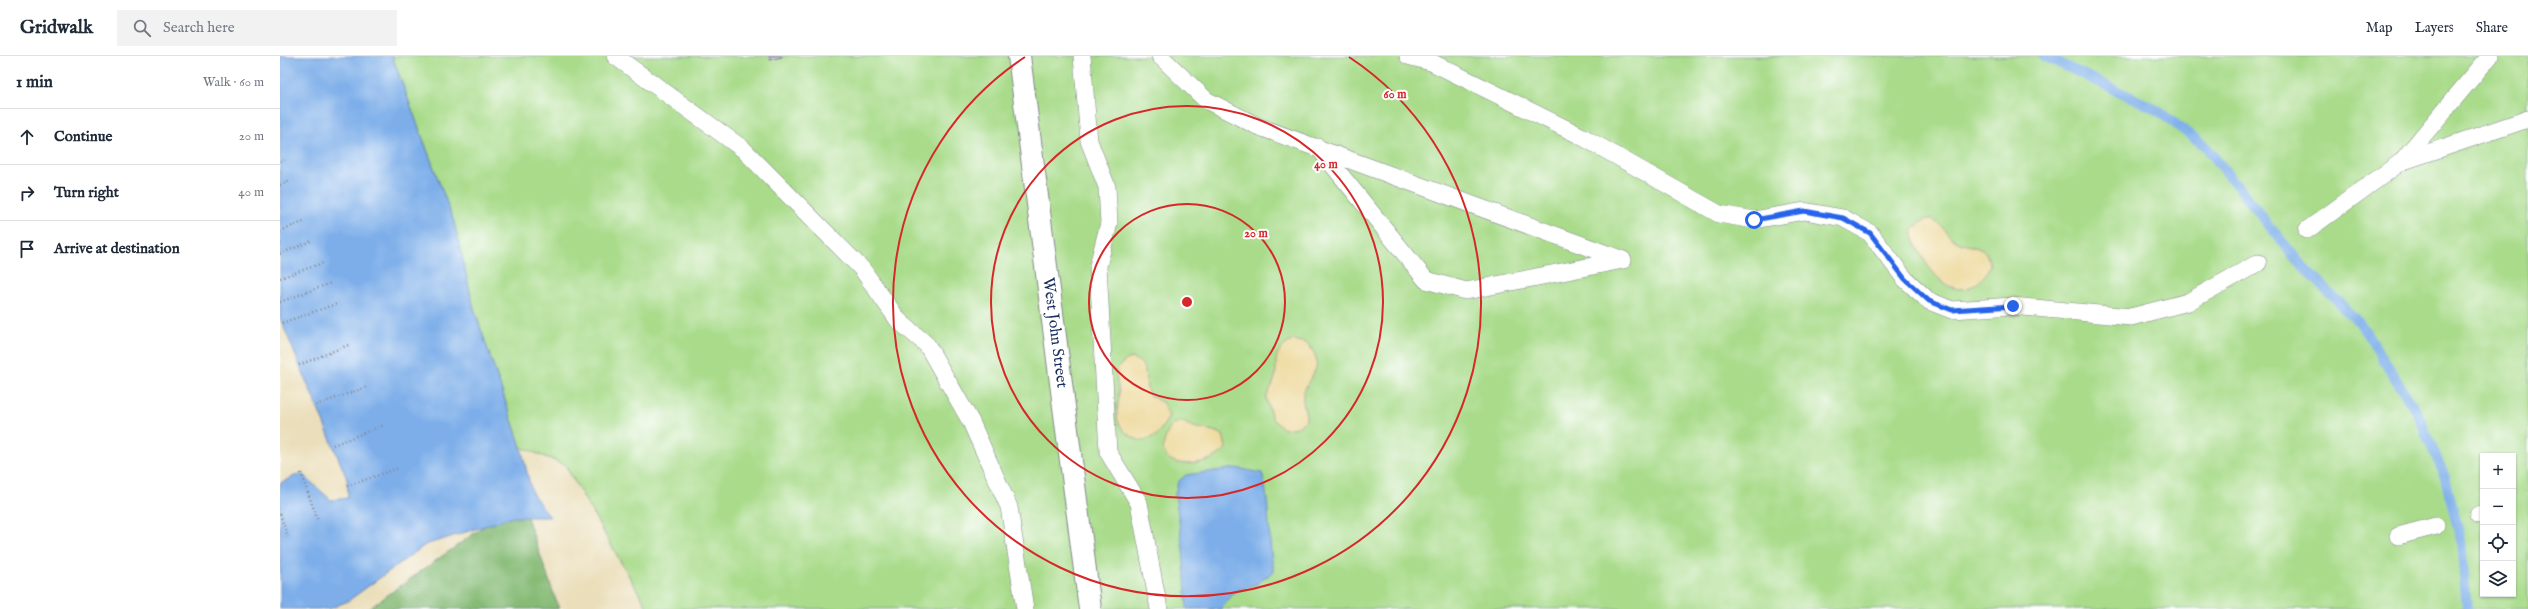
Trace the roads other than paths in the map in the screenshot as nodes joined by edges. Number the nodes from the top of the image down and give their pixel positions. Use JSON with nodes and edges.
{"nodes":[{"id":1,"x":615,"y":56,"type":"edge"},
{"id":2,"x":1019,"y":56,"type":"edge"},
{"id":3,"x":1082,"y":56,"type":"edge"},
{"id":4,"x":1160,"y":56,"type":"edge"},
{"id":5,"x":1408,"y":56,"type":"edge"},
{"id":6,"x":2490,"y":56,"type":"edge"},
{"id":7,"x":2528,"y":119,"type":"edge"},
{"id":8,"x":1318,"y":147,"type":"junction"},
{"id":9,"x":2401,"y":162,"type":"junction"},
{"id":10,"x":2308,"y":230,"type":"dead end"},
{"id":11,"x":2258,"y":263,"type":"dead end"},
{"id":12,"x":2436,"y":526,"type":"dead end"},
{"id":13,"x":2398,"y":536,"type":"dead end"},
{"id":14,"x":1025,"y":609,"type":"edge"},
{"id":15,"x":1090,"y":609,"type":"edge"},
{"id":16,"x":1159,"y":609,"type":"edge"}],
"edges":[{"from":1,"to":14,"type":"lane"},
{"from":2,"to":15,"type":"street","name":"West John Street"},
{"from":3,"to":16,"type":"lane"},
{"from":4,"to":8,"type":"lane"},
{"from":5,"to":11,"type":"lane"},
{"from":6,"to":9,"type":"lane"},
{"from":7,"to":9,"type":"lane"},
{"from":8,"to":8,"type":"lane"},
{"from":9,"to":10,"type":"lane"},
{"from":12,"to":13,"type":"lane"}]}
